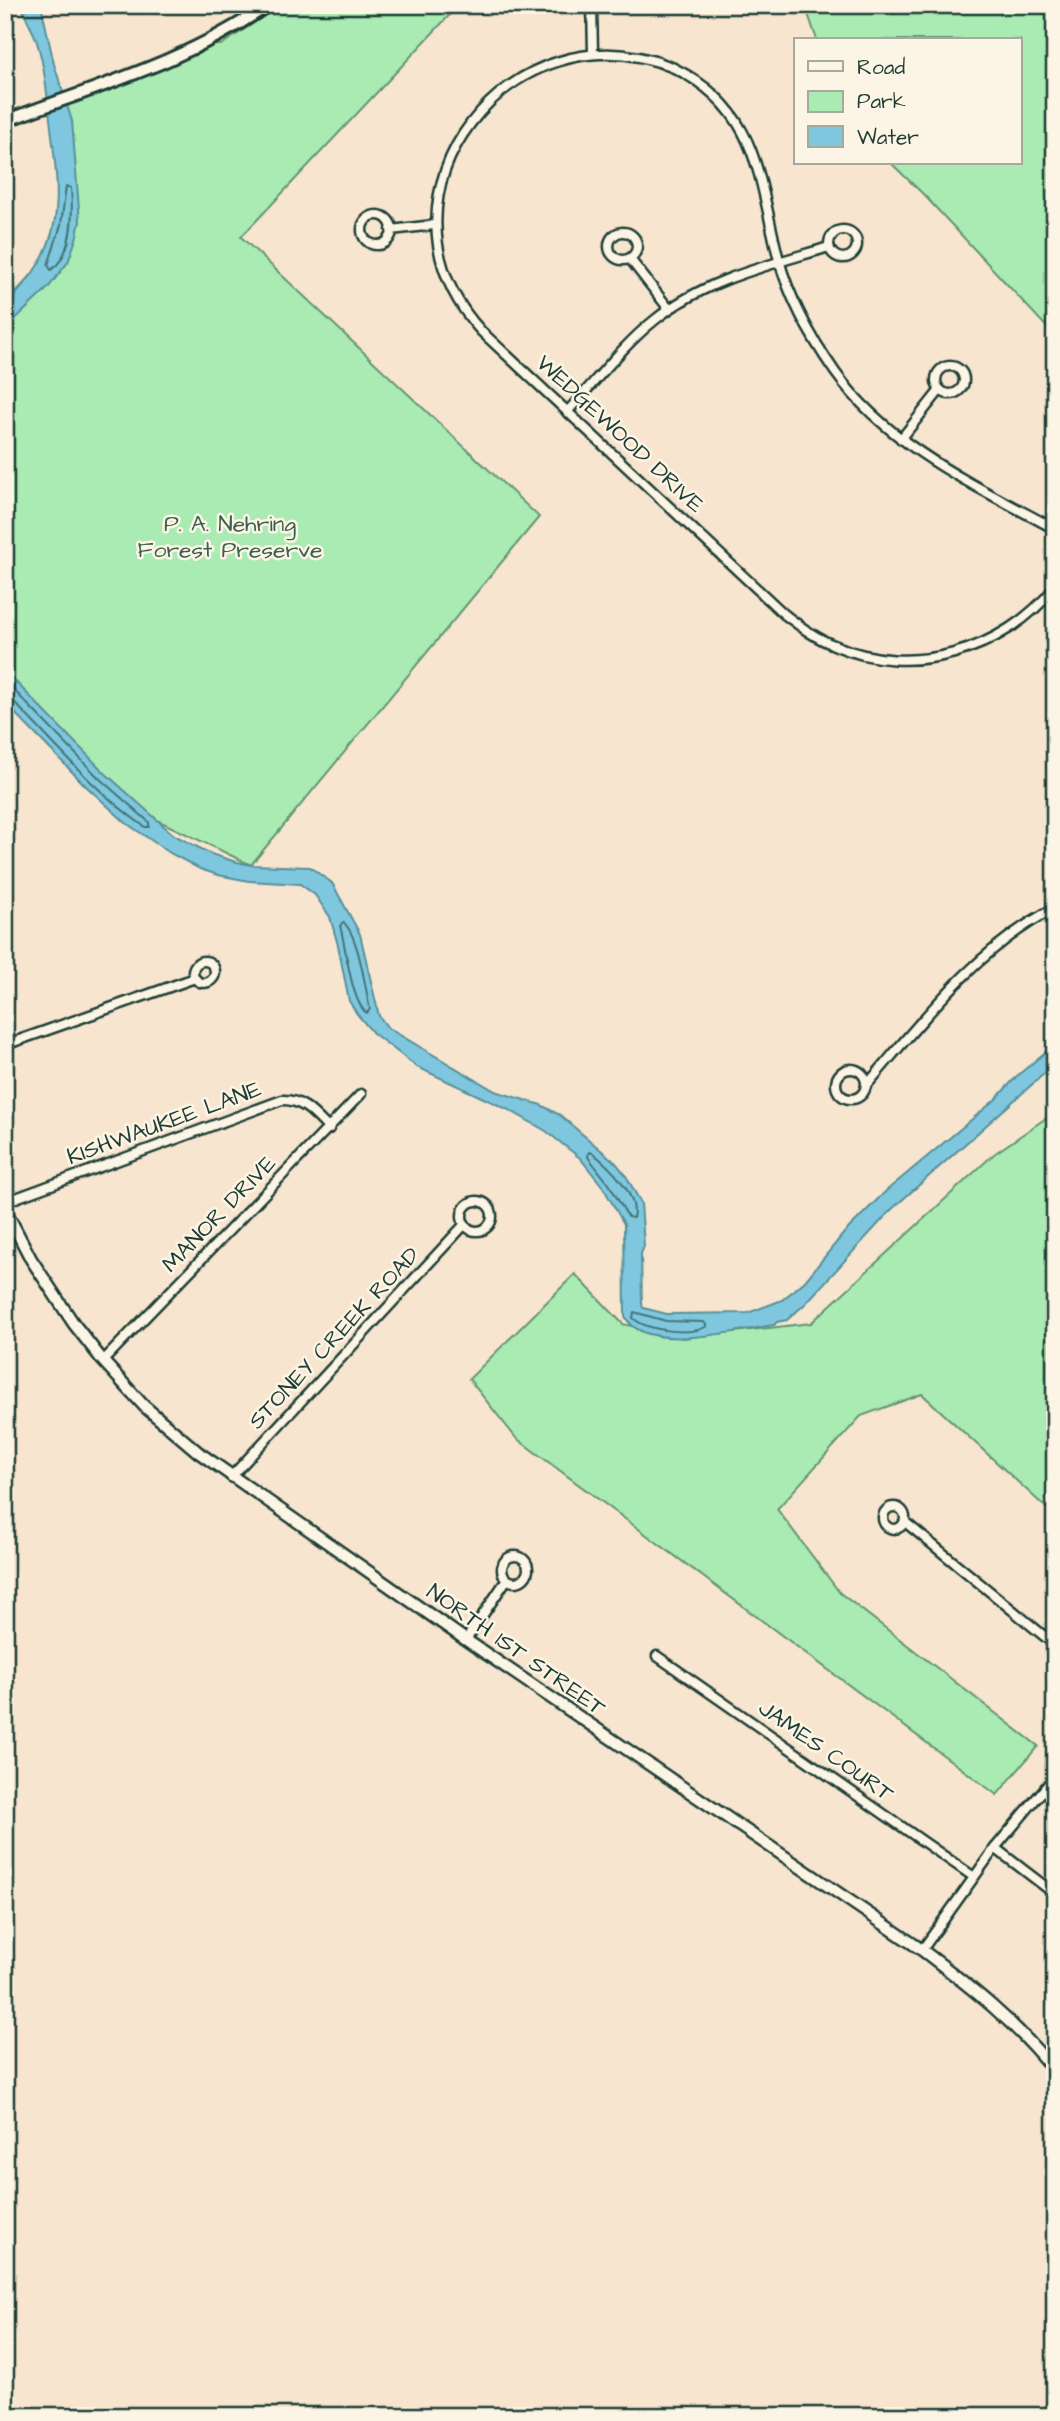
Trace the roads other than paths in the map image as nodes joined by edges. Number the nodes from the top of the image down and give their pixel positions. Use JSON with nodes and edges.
{"nodes":[{"id":1,"x":268,"y":5,"type":"edge"},
{"id":2,"x":592,"y":5,"type":"edge"},
{"id":3,"x":593,"y":53,"type":"junction"},
{"id":4,"x":10,"y":120,"type":"edge"},
{"id":5,"x":435,"y":225,"type":"junction"},
{"id":6,"x":391,"y":230,"type":"dead end"},
{"id":7,"x":829,"y":247,"type":"dead end"},
{"id":8,"x":630,"y":259,"type":"dead end"},
{"id":9,"x":780,"y":262,"type":"junction"},
{"id":10,"x":669,"y":309,"type":"junction"},
{"id":11,"x":940,"y":390,"type":"dead end"},
{"id":12,"x":567,"y":412,"type":"junction"},
{"id":13,"x":901,"y":439,"type":"junction"},
{"id":14,"x":1055,"y":529,"type":"edge"},
{"id":15,"x":1055,"y":587,"type":"edge"},
{"id":16,"x":1055,"y":908,"type":"edge"},
{"id":17,"x":195,"y":978,"type":"dead end"},
{"id":18,"x":5,"y":1045,"type":"edge"},
{"id":19,"x":866,"y":1086,"type":"dead end"},
{"id":20,"x":361,"y":1094,"type":"dead end"},
{"id":21,"x":329,"y":1129,"type":"junction"},
{"id":22,"x":5,"y":1202,"type":"edge"},
{"id":23,"x":5,"y":1209,"type":"edge"},
{"id":24,"x":465,"y":1224,"type":"dead end"},
{"id":25,"x":103,"y":1361,"type":"junction"},
{"id":26,"x":232,"y":1477,"type":"junction"},
{"id":27,"x":905,"y":1521,"type":"dead end"},
{"id":28,"x":507,"y":1579,"type":"dead end"},
{"id":29,"x":466,"y":1640,"type":"junction"},
{"id":30,"x":1055,"y":1645,"type":"edge"},
{"id":31,"x":657,"y":1656,"type":"dead end"},
{"id":32,"x":1055,"y":1776,"type":"edge"},
{"id":33,"x":995,"y":1848,"type":"junction"},
{"id":34,"x":974,"y":1877,"type":"junction"},
{"id":35,"x":1055,"y":1894,"type":"edge"},
{"id":36,"x":922,"y":1950,"type":"junction"},
{"id":37,"x":1055,"y":2073,"type":"edge"}],
"edges":[{"from":1,"to":4,"type":"main road"},
{"from":2,"to":3,"type":"street"},
{"from":3,"to":5,"type":"street","name":"WEDGEWOOD DRIVE"},
{"from":3,"to":9,"type":"street","name":"WEDGEWOOD DRIVE"},
{"from":5,"to":6,"type":"street"},
{"from":5,"to":12,"type":"street","name":"WEDGEWOOD DRIVE"},
{"from":7,"to":9,"type":"street"},
{"from":8,"to":10,"type":"street"},
{"from":9,"to":10,"type":"street"},
{"from":9,"to":13,"type":"street","name":"WEDGEWOOD DRIVE"},
{"from":10,"to":12,"type":"street"},
{"from":11,"to":13,"type":"street"},
{"from":12,"to":15,"type":"street","name":"WEDGEWOOD DRIVE"},
{"from":13,"to":14,"type":"street","name":"WEDGEWOOD DRIVE"},
{"from":16,"to":19,"type":"street"},
{"from":17,"to":18,"type":"street"},
{"from":20,"to":21,"type":"street","name":"MANOR DRIVE"},
{"from":21,"to":22,"type":"street","name":"KISHWAUKEE LANE"},
{"from":21,"to":25,"type":"street","name":"MANOR DRIVE"},
{"from":23,"to":25,"type":"street","name":"NORTH 1ST STREET"},
{"from":24,"to":26,"type":"street","name":"STONEY CREEK ROAD"},
{"from":25,"to":26,"type":"street","name":"NORTH 1ST STREET"},
{"from":26,"to":29,"type":"street","name":"NORTH 1ST STREET"},
{"from":27,"to":30,"type":"street"},
{"from":28,"to":29,"type":"street"},
{"from":29,"to":36,"type":"street","name":"NORTH 1ST STREET"},
{"from":31,"to":34,"type":"street","name":"JAMES COURT"},
{"from":32,"to":33,"type":"street"},
{"from":33,"to":34,"type":"street"},
{"from":33,"to":35,"type":"street"},
{"from":34,"to":36,"type":"street"},
{"from":36,"to":37,"type":"street","name":"NORTH 1ST STREET"}]}
